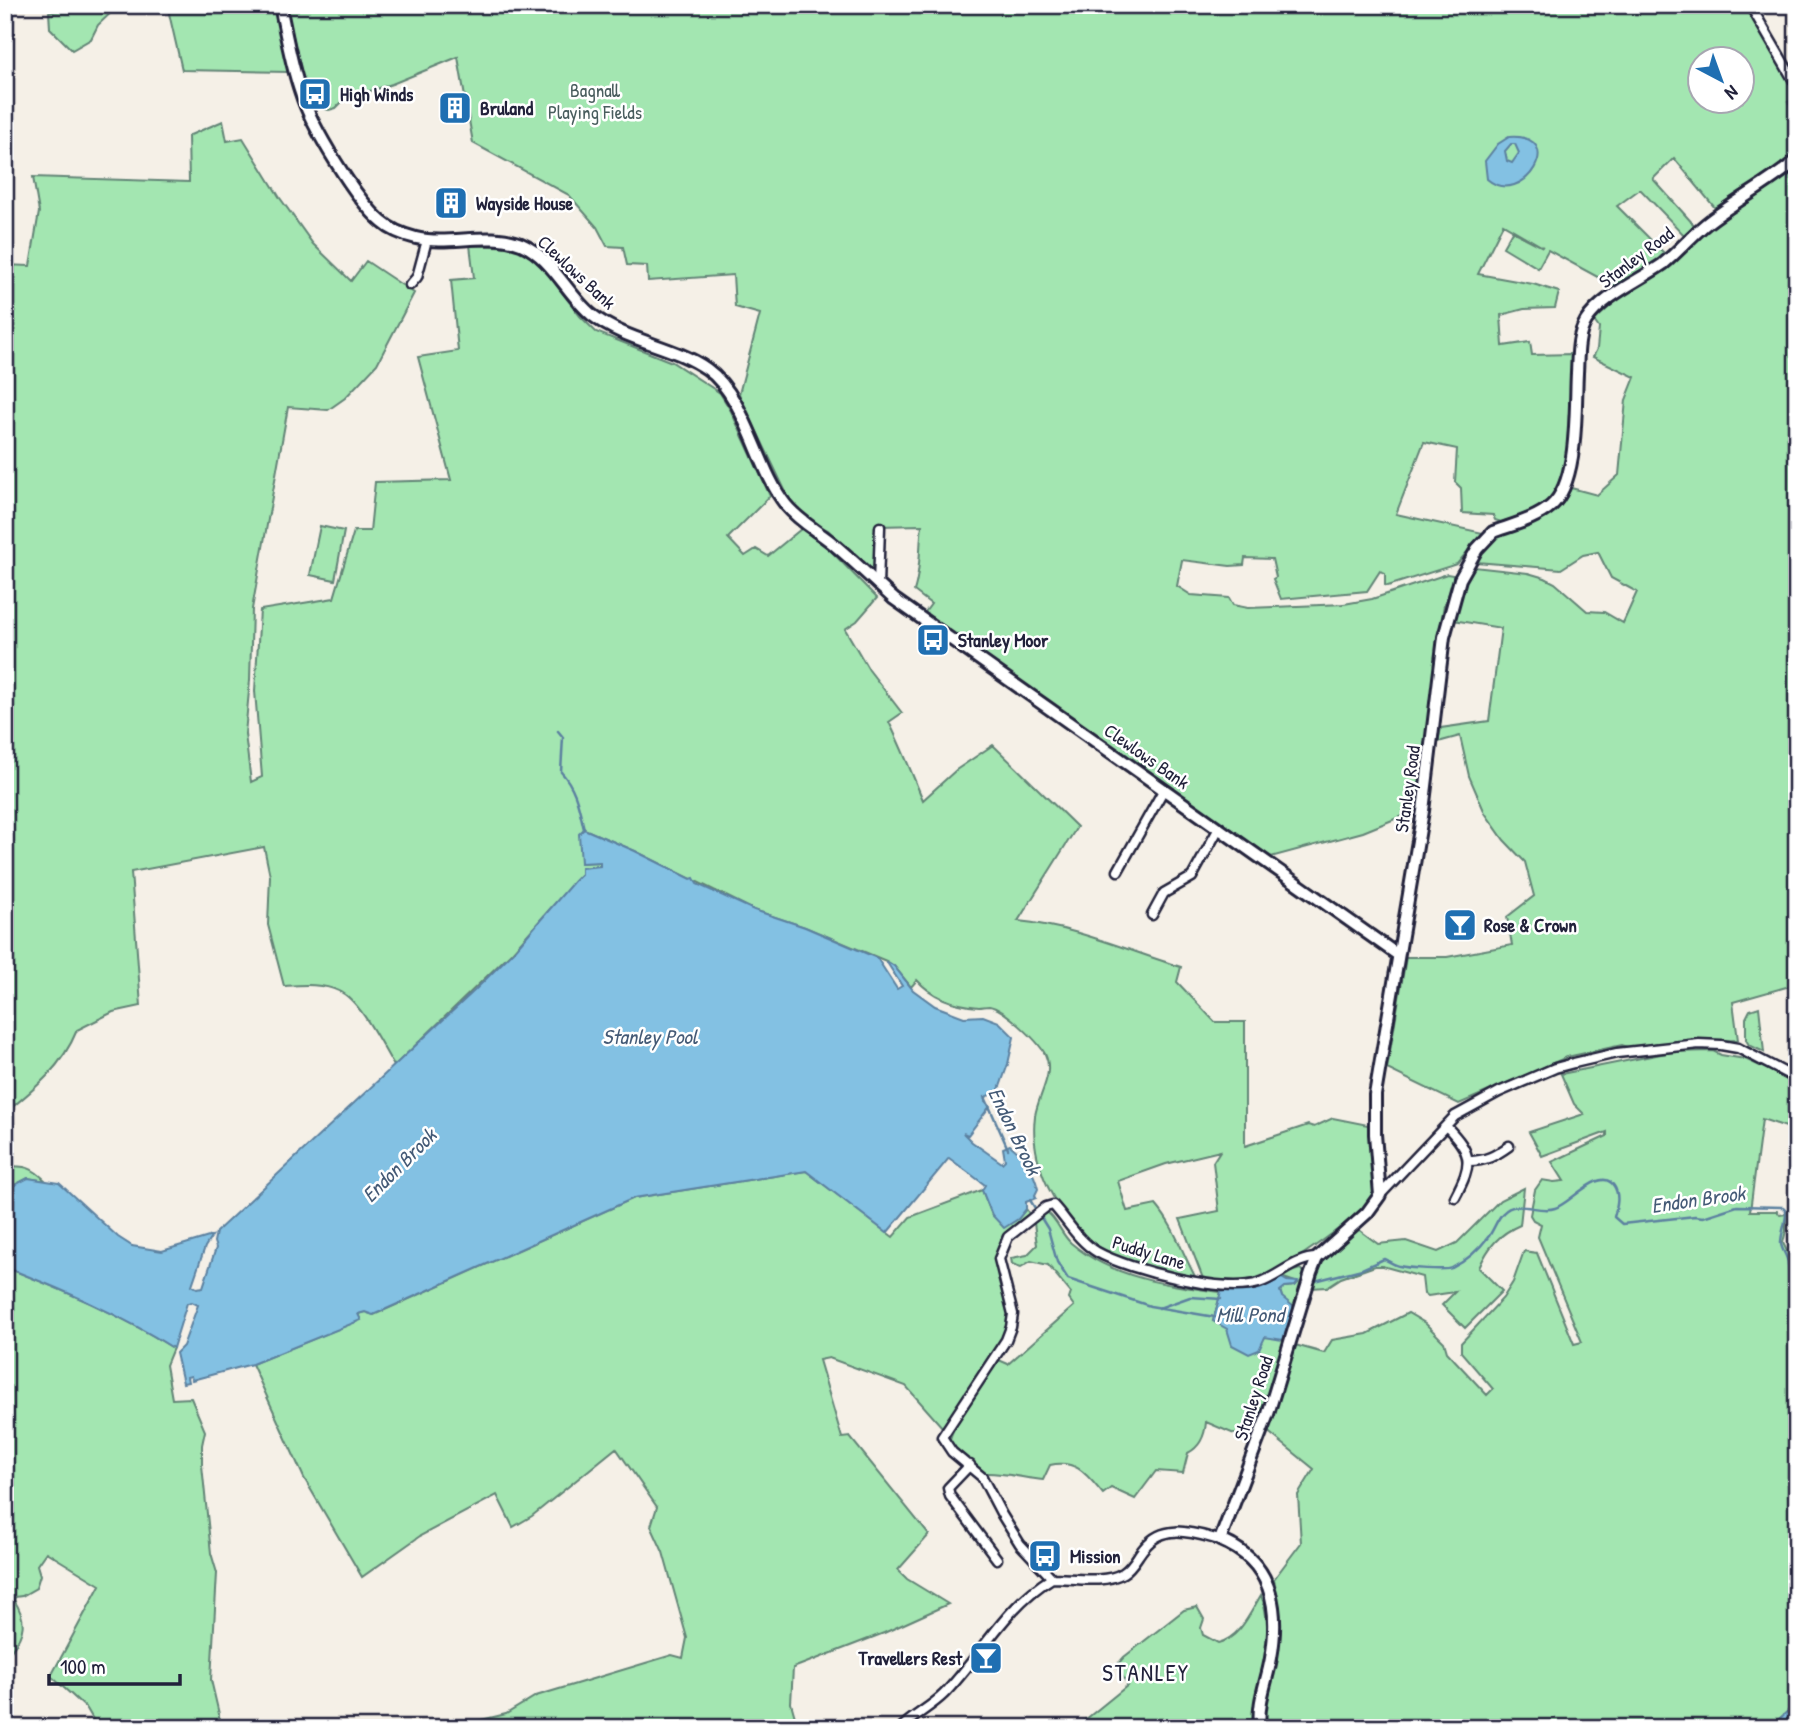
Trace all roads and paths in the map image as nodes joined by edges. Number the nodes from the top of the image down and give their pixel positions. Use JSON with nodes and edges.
{"nodes":[{"id":1,"x":280,"y":5,"type":"edge"},
{"id":2,"x":1750,"y":5,"type":"edge"},
{"id":3,"x":1797,"y":86,"type":"edge"},
{"id":4,"x":1797,"y":160,"type":"edge"},
{"id":5,"x":427,"y":240,"type":"junction"},
{"id":6,"x":410,"y":285,"type":"dead end"},
{"id":7,"x":880,"y":527,"type":"dead end"},
{"id":8,"x":878,"y":585,"type":"junction"},
{"id":9,"x":1164,"y":789,"type":"junction"},
{"id":10,"x":1219,"y":828,"type":"junction"},
{"id":11,"x":1118,"y":871,"type":"dead end"},
{"id":12,"x":1152,"y":915,"type":"dead end"},
{"id":13,"x":1398,"y":954,"type":"junction"},
{"id":14,"x":1797,"y":1079,"type":"edge"},
{"id":15,"x":1446,"y":1126,"type":"junction"},
{"id":16,"x":1509,"y":1146,"type":"dead end"},
{"id":17,"x":1469,"y":1161,"type":"junction"},
{"id":18,"x":1380,"y":1195,"type":"junction"},
{"id":19,"x":1455,"y":1197,"type":"dead end"},
{"id":20,"x":1317,"y":1258,"type":"junction"},
{"id":21,"x":970,"y":1465,"type":"junction"},
{"id":22,"x":1220,"y":1540,"type":"junction"},
{"id":23,"x":997,"y":1559,"type":"dead end"},
{"id":24,"x":1052,"y":1578,"type":"junction"},
{"id":25,"x":901,"y":1728,"type":"edge"},
{"id":26,"x":1260,"y":1728,"type":"edge"}],
"edges":[{"from":1,"to":5,"type":"street","name":"Clewlows Bank"},
{"from":2,"to":3,"type":"street"},
{"from":4,"to":13,"type":"street","name":"Stanley Road"},
{"from":5,"to":6,"type":"street"},
{"from":5,"to":8,"type":"street","name":"Clewlows Bank"},
{"from":7,"to":8,"type":"street"},
{"from":8,"to":9,"type":"street","name":"Clewlows Bank"},
{"from":9,"to":10,"type":"street","name":"Clewlows Bank"},
{"from":9,"to":11,"type":"street"},
{"from":10,"to":12,"type":"street"},
{"from":10,"to":13,"type":"street","name":"Clewlows Bank"},
{"from":13,"to":18,"type":"street","name":"Stanley Road"},
{"from":14,"to":15,"type":"street"},
{"from":15,"to":17,"type":"street"},
{"from":15,"to":18,"type":"street"},
{"from":16,"to":17,"type":"street"},
{"from":17,"to":19,"type":"street"},
{"from":18,"to":20,"type":"street","name":"Stanley Road"},
{"from":20,"to":21,"type":"street","name":"Puddy Lane"},
{"from":20,"to":22,"type":"street","name":"Stanley Road"},
{"from":21,"to":23,"type":"street"},
{"from":21,"to":24,"type":"street","name":"Puddy Lane"},
{"from":22,"to":24,"type":"street"},
{"from":22,"to":26,"type":"street"},
{"from":24,"to":25,"type":"street"}]}
